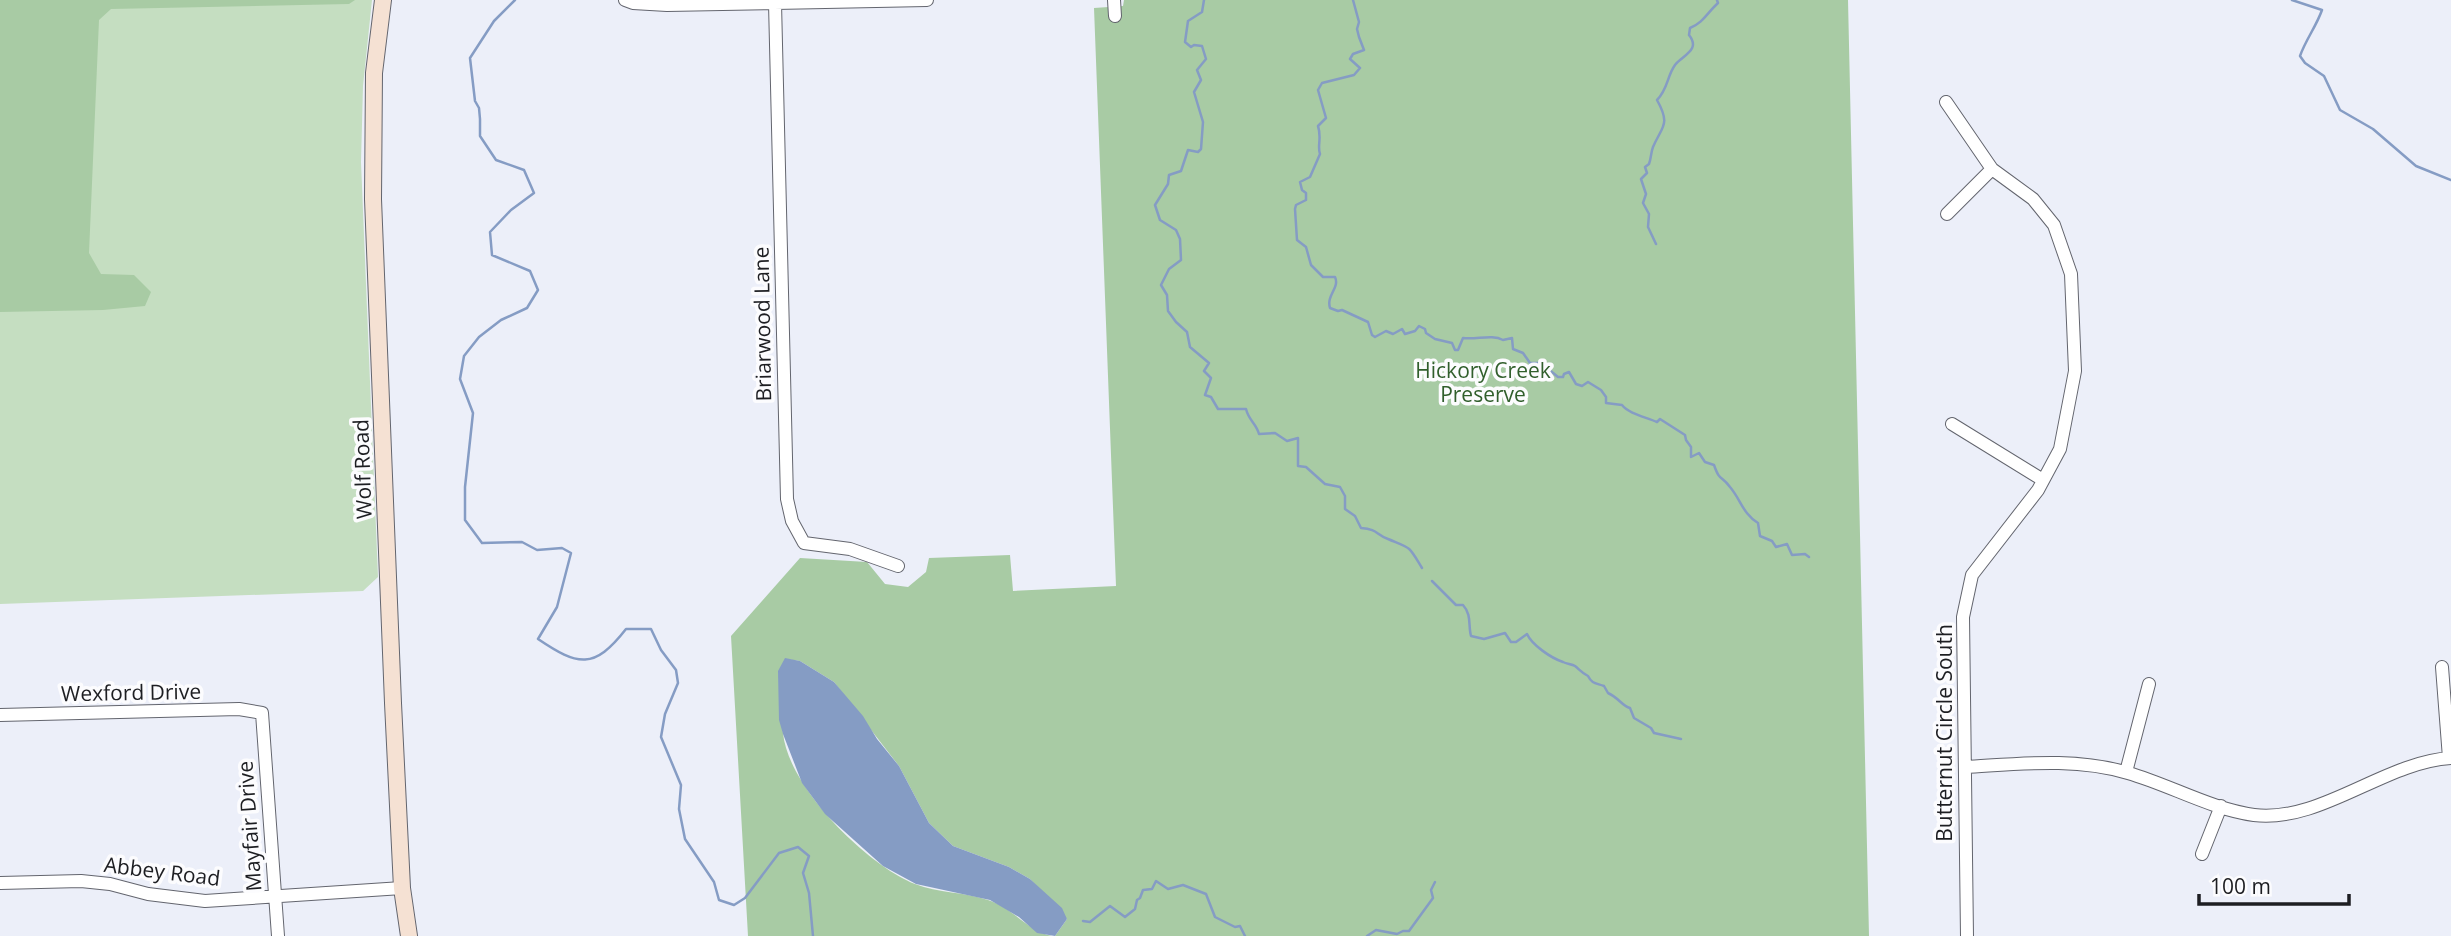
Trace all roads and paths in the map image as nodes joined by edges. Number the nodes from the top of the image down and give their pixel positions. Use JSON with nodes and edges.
{"nodes":[{"id":1,"x":383,"y":0,"type":"edge"},
{"id":2,"x":625,"y":0,"type":"edge"},
{"id":3,"x":927,"y":0,"type":"edge"},
{"id":4,"x":1114,"y":0,"type":"edge"},
{"id":5,"x":775,"y":3,"type":"junction"},
{"id":6,"x":1115,"y":16,"type":"dead end"},
{"id":7,"x":1946,"y":102,"type":"dead end"},
{"id":8,"x":1992,"y":169,"type":"junction"},
{"id":9,"x":1947,"y":214,"type":"dead end"},
{"id":10,"x":1952,"y":424,"type":"dead end"},
{"id":11,"x":2043,"y":480,"type":"junction"},
{"id":12,"x":898,"y":566,"type":"dead end"},
{"id":13,"x":2442,"y":667,"type":"dead end"},
{"id":14,"x":2149,"y":684,"type":"dead end"},
{"id":15,"x":262,"y":713,"type":"joint"},
{"id":16,"x":0,"y":715,"type":"edge"},
{"id":17,"x":2450,"y":758,"type":"edge"},
{"id":18,"x":1965,"y":767,"type":"junction"},
{"id":19,"x":2126,"y":772,"type":"junction"},
{"id":20,"x":2221,"y":806,"type":"junction"},
{"id":21,"x":2202,"y":854,"type":"dead end"},
{"id":22,"x":0,"y":883,"type":"edge"},
{"id":23,"x":402,"y":887,"type":"junction"},
{"id":24,"x":274,"y":897,"type":"junction"},
{"id":25,"x":278,"y":936,"type":"edge"},
{"id":26,"x":409,"y":936,"type":"edge"},
{"id":27,"x":1967,"y":936,"type":"edge"}],
"edges":[{"from":1,"to":23,"type":"main road","name":"Wolf Road"},
{"from":2,"to":5,"type":"street"},
{"from":3,"to":5,"type":"street"},
{"from":4,"to":6,"type":"street"},
{"from":5,"to":12,"type":"street","name":"Briarwood Lane"},
{"from":7,"to":8,"type":"street","name":"Butternut Circle South"},
{"from":8,"to":9,"type":"street"},
{"from":8,"to":11,"type":"street","name":"Butternut Circle South"},
{"from":10,"to":11,"type":"street"},
{"from":11,"to":18,"type":"street","name":"Butternut Circle South"},
{"from":13,"to":17,"type":"street"},
{"from":14,"to":19,"type":"street"},
{"from":15,"to":16,"type":"street","name":"Wexford Drive"},
{"from":15,"to":24,"type":"street","name":"Mayfair Drive"},
{"from":17,"to":20,"type":"street"},
{"from":18,"to":19,"type":"street"},
{"from":18,"to":27,"type":"street","name":"Butternut Circle South"},
{"from":19,"to":20,"type":"street"},
{"from":20,"to":21,"type":"street"},
{"from":22,"to":24,"type":"street","name":"Abbey Road"},
{"from":23,"to":24,"type":"street","name":"Abbey Road"},
{"from":23,"to":26,"type":"main road","name":"Wolf Road"},
{"from":24,"to":25,"type":"street","name":"Mayfair Drive"}]}
